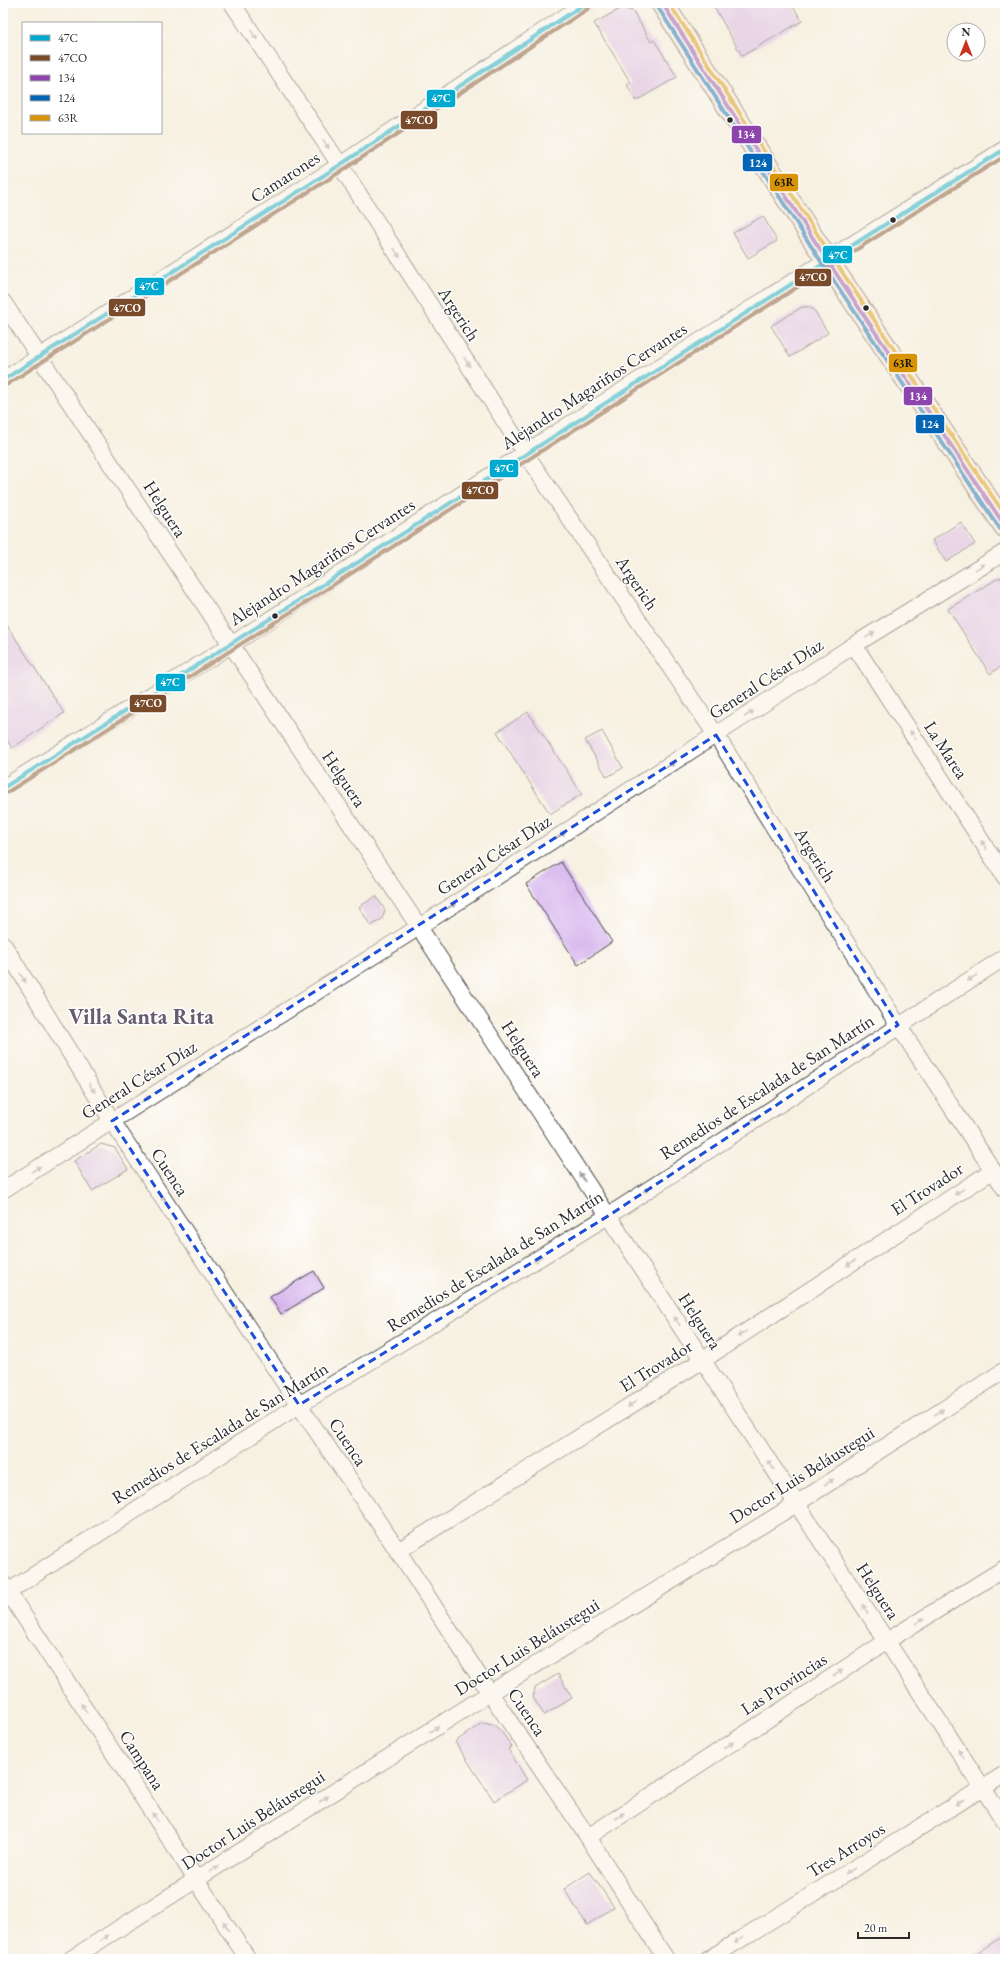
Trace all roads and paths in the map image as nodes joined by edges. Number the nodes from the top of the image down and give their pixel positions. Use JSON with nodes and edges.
{"nodes":[{"id":1,"x":232,"y":3,"type":"edge"},
{"id":2,"x":586,"y":3,"type":"edge"},
{"id":3,"x":662,"y":3,"type":"edge"},
{"id":4,"x":1005,"y":149,"type":"edge"},
{"id":5,"x":340,"y":165,"type":"junction"},
{"id":6,"x":828,"y":260,"type":"junction"},
{"id":7,"x":3,"y":302,"type":"edge"},
{"id":8,"x":40,"y":357,"type":"junction"},
{"id":9,"x":3,"y":380,"type":"edge"},
{"id":10,"x":525,"y":454,"type":"junction"},
{"id":11,"x":1005,"y":526,"type":"edge"},
{"id":12,"x":1005,"y":552,"type":"edge"},
{"id":13,"x":854,"y":645,"type":"junction"},
{"id":14,"x":231,"y":646,"type":"junction"},
{"id":15,"x":716,"y":735,"type":"junction"},
{"id":16,"x":3,"y":788,"type":"edge"},
{"id":17,"x":1005,"y":877,"type":"edge"},
{"id":18,"x":419,"y":927,"type":"junction"},
{"id":19,"x":3,"y":944,"type":"edge"},
{"id":20,"x":1005,"y":957,"type":"edge"},
{"id":21,"x":898,"y":1025,"type":"junction"},
{"id":22,"x":112,"y":1121,"type":"junction"},
{"id":23,"x":992,"y":1171,"type":"junction"},
{"id":24,"x":1005,"y":1189,"type":"edge"},
{"id":25,"x":3,"y":1190,"type":"edge"},
{"id":26,"x":608,"y":1216,"type":"junction"},
{"id":27,"x":702,"y":1360,"type":"junction"},
{"id":28,"x":1005,"y":1370,"type":"edge"},
{"id":29,"x":299,"y":1405,"type":"junction"},
{"id":30,"x":796,"y":1504,"type":"junction"},
{"id":31,"x":398,"y":1551,"type":"junction"},
{"id":32,"x":1005,"y":1568,"type":"edge"},
{"id":33,"x":5,"y":1590,"type":"edge"},
{"id":34,"x":887,"y":1641,"type":"junction"},
{"id":35,"x":490,"y":1694,"type":"junction"},
{"id":36,"x":1005,"y":1774,"type":"edge"},
{"id":37,"x":983,"y":1788,"type":"junction"},
{"id":38,"x":1005,"y":1822,"type":"edge"},
{"id":39,"x":588,"y":1837,"type":"junction"},
{"id":40,"x":196,"y":1881,"type":"junction"},
{"id":41,"x":71,"y":1959,"type":"edge"},
{"id":42,"x":248,"y":1959,"type":"edge"},
{"id":43,"x":666,"y":1959,"type":"edge"},
{"id":44,"x":709,"y":1959,"type":"edge"}],
"edges":[{"from":1,"to":5,"type":"street","name":"Argerich","one_way":true},
{"from":2,"to":5,"type":"street","name":"Camarones"},
{"from":3,"to":6,"type":"main road"},
{"from":4,"to":6,"type":"street","name":"Alejandro Magariños Cervantes"},
{"from":5,"to":8,"type":"street","name":"Camarones"},
{"from":5,"to":10,"type":"street","name":"Argerich","one_way":true},
{"from":6,"to":10,"type":"street","name":"Alejandro Magariños Cervantes"},
{"from":6,"to":11,"type":"main road"},
{"from":7,"to":8,"type":"street","name":"Helguera"},
{"from":8,"to":9,"type":"street","name":"Camarones"},
{"from":8,"to":14,"type":"street","name":"Helguera"},
{"from":10,"to":14,"type":"street","name":"Alejandro Magariños Cervantes"},
{"from":10,"to":15,"type":"street","name":"Argerich"},
{"from":13,"to":12,"type":"street","name":"General César Díaz","one_way":true},
{"from":15,"to":13,"type":"street","name":"General César Díaz","one_way":true},
{"from":17,"to":13,"type":"street","name":"La Marea","one_way":true},
{"from":14,"to":16,"type":"street","name":"Alejandro Magariños Cervantes"},
{"from":14,"to":18,"type":"street","name":"Helguera"},
{"from":18,"to":15,"type":"street","name":"General César Díaz","one_way":true},
{"from":15,"to":21,"type":"street","name":"Argerich"},
{"from":22,"to":18,"type":"street","name":"General César Díaz","one_way":true},
{"from":26,"to":18,"type":"street","name":"Helguera","one_way":true},
{"from":19,"to":22,"type":"street","name":"Cuenca","one_way":true},
{"from":20,"to":21,"type":"street","name":"Remedios de Escalada de San Martín","one_way":true},
{"from":21,"to":23,"type":"street","name":"Argerich"},
{"from":21,"to":26,"type":"street","name":"Remedios de Escalada de San Martín","one_way":true},
{"from":25,"to":22,"type":"street","name":"General César Díaz","one_way":true},
{"from":22,"to":29,"type":"street","name":"Cuenca","one_way":true},
{"from":23,"to":24,"type":"street","name":"Argerich"},
{"from":23,"to":27,"type":"street","name":"El Trovador","one_way":true},
{"from":27,"to":26,"type":"street","name":"Helguera","one_way":true},
{"from":26,"to":29,"type":"street","name":"Remedios de Escalada de San Martín","one_way":true},
{"from":30,"to":27,"type":"street","name":"Helguera","one_way":true},
{"from":27,"to":31,"type":"street","name":"El Trovador","one_way":true},
{"from":30,"to":28,"type":"street","name":"Doctor Luis Beláustegui","one_way":true},
{"from":29,"to":31,"type":"street","name":"Cuenca"},
{"from":29,"to":33,"type":"street","name":"Remedios de Escalada de San Martín"},
{"from":34,"to":30,"type":"street","name":"Helguera","one_way":true},
{"from":30,"to":35,"type":"street","name":"Doctor Luis Beláustegui"},
{"from":31,"to":35,"type":"street","name":"Cuenca"},
{"from":34,"to":32,"type":"street","name":"Las Provincias","one_way":true},
{"from":40,"to":33,"type":"street","name":"Campana","one_way":true},
{"from":37,"to":34,"type":"street","name":"Helguera","one_way":true},
{"from":39,"to":34,"type":"street","name":"Las Provincias","one_way":true},
{"from":35,"to":39,"type":"street","name":"Cuenca"},
{"from":40,"to":35,"type":"street","name":"Doctor Luis Beláustegui","one_way":true},
{"from":36,"to":37,"type":"street","name":"Tres Arroyos"},
{"from":37,"to":38,"type":"street","name":"Helguera"},
{"from":37,"to":44,"type":"street","name":"Tres Arroyos","one_way":true},
{"from":39,"to":43,"type":"street","name":"Cuenca"},
{"from":41,"to":40,"type":"street","name":"Doctor Luis Beláustegui","one_way":true},
{"from":42,"to":40,"type":"street","name":"Campana","one_way":true}]}
